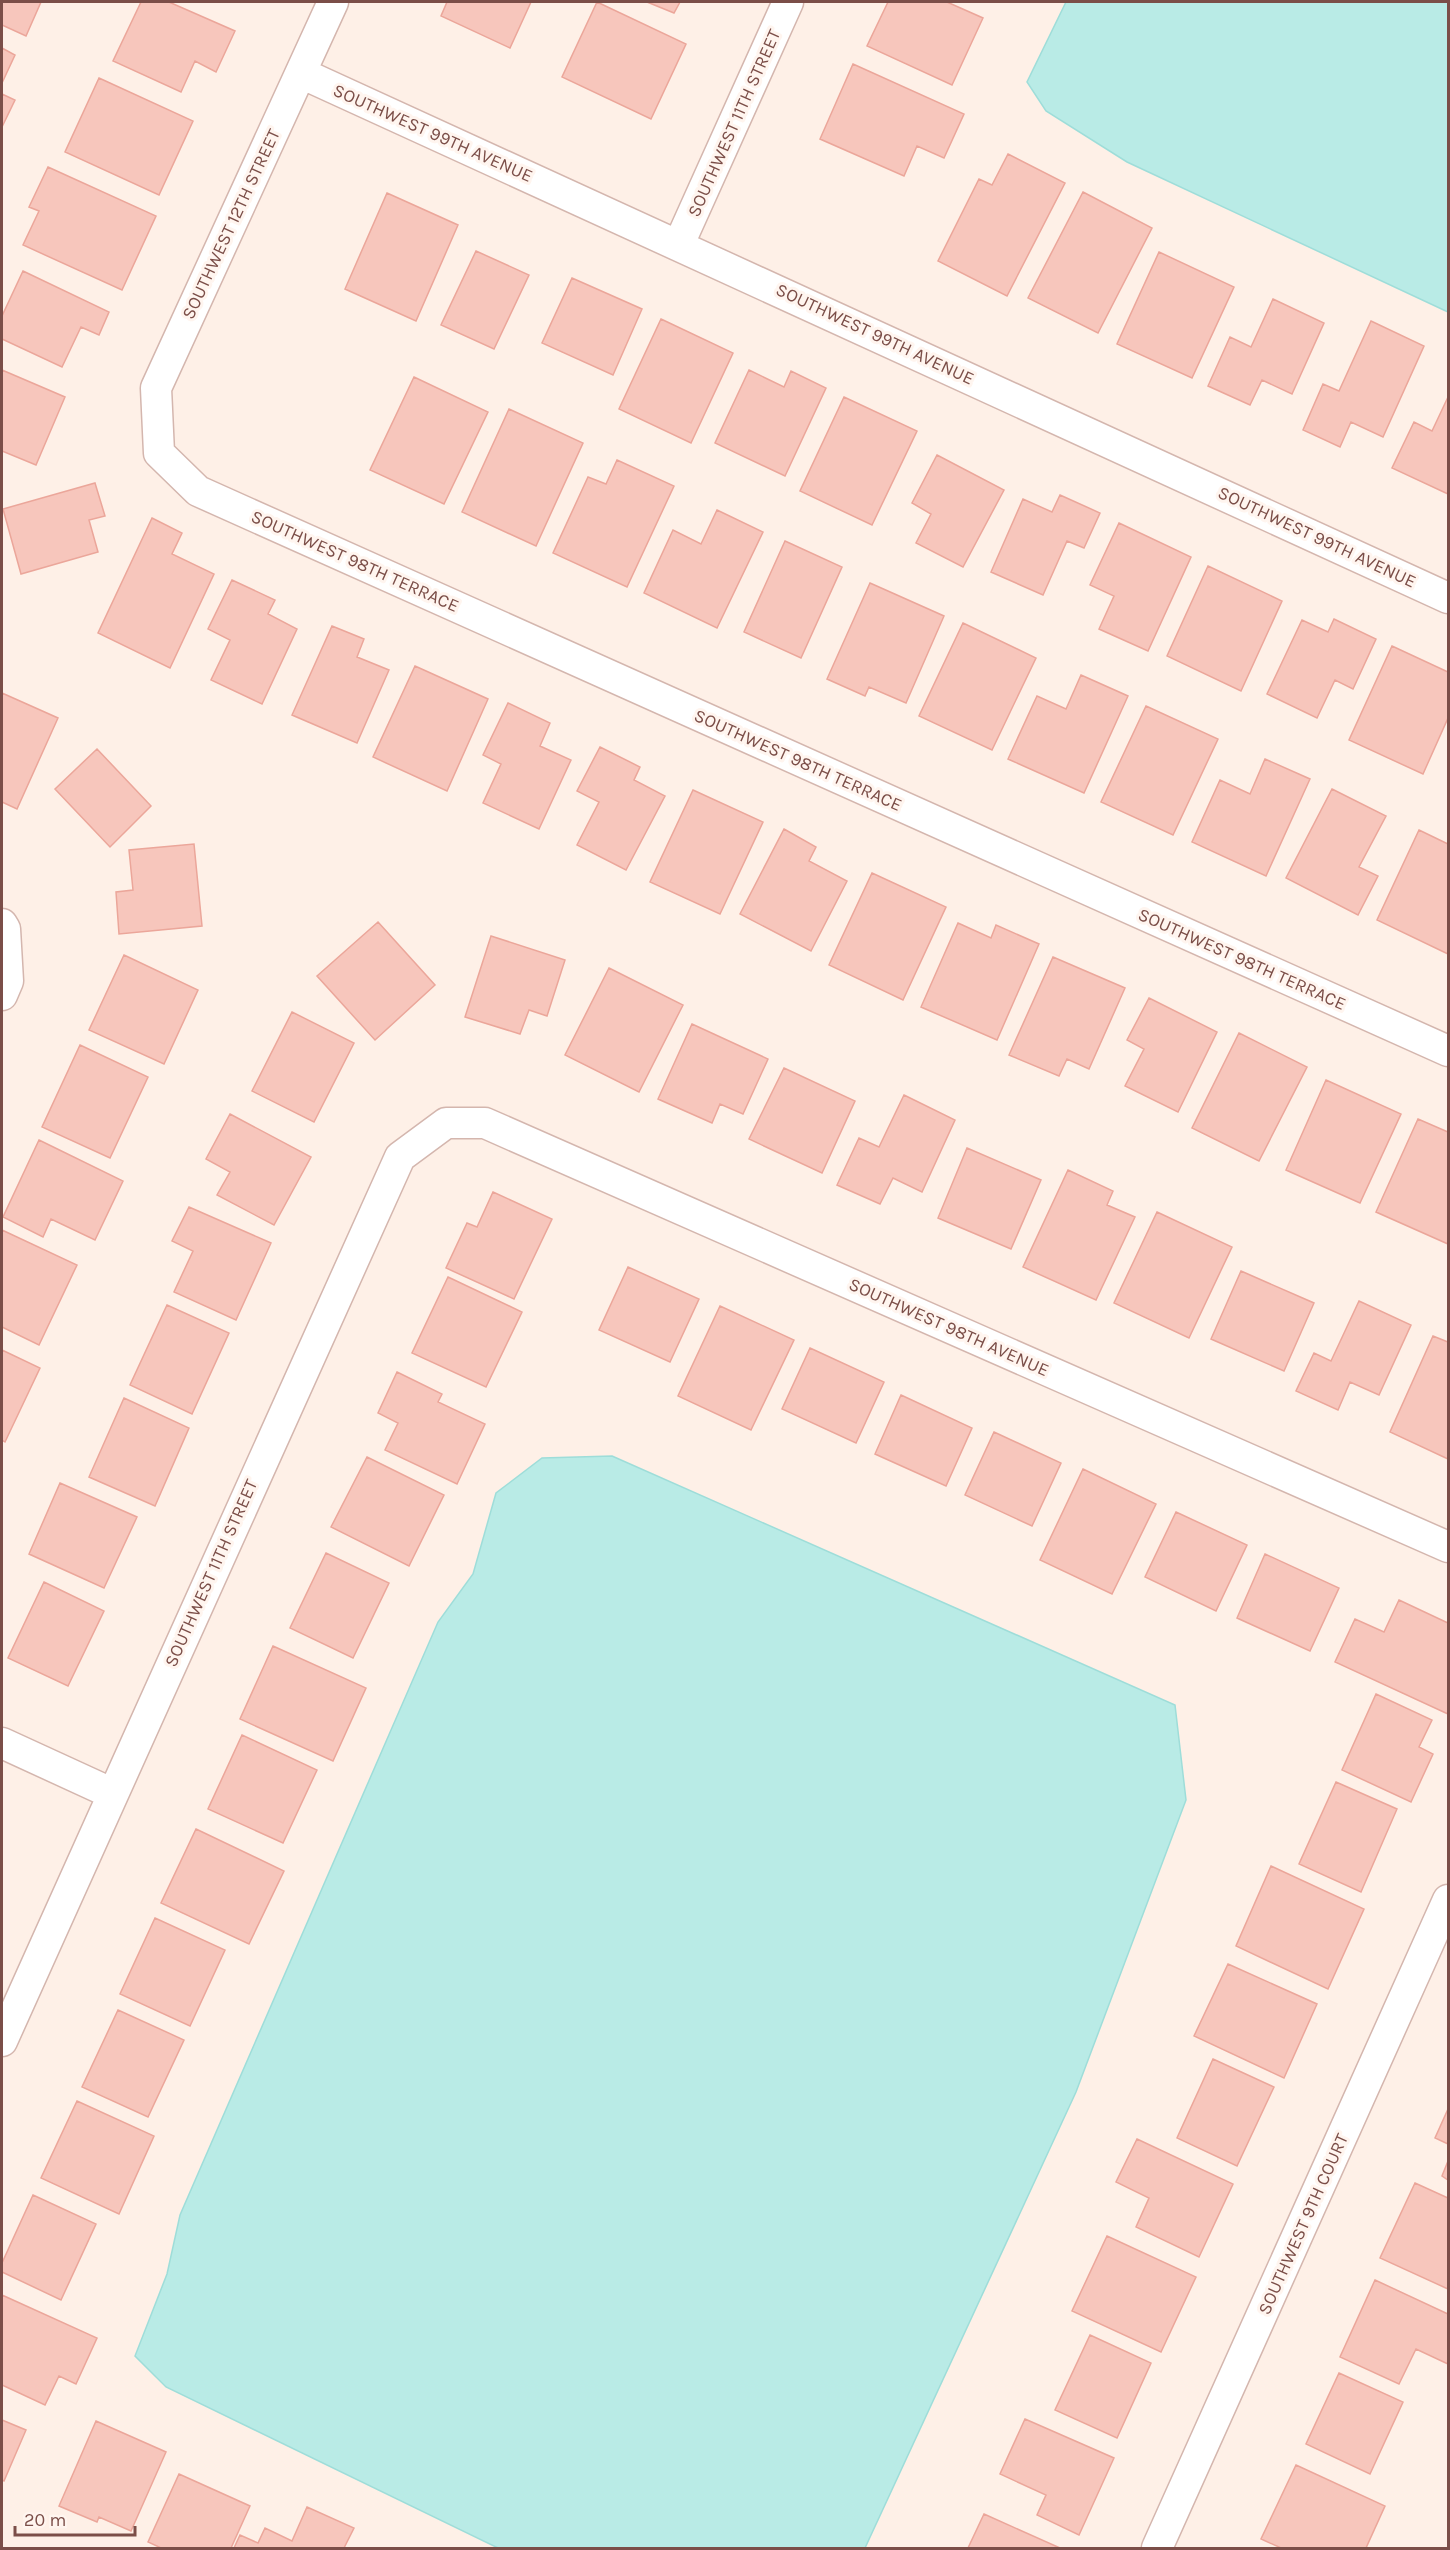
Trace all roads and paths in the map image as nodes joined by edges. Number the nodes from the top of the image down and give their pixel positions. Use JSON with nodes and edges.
{"nodes":[{"id":1,"x":333,"y":2,"type":"edge"},
{"id":2,"x":788,"y":2,"type":"edge"},
{"id":3,"x":301,"y":73,"type":"junction"},
{"id":4,"x":679,"y":244,"type":"junction"},
{"id":5,"x":159,"y":453,"type":"joint"},
{"id":6,"x":1449,"y":598,"type":"edge"},
{"id":7,"x":3,"y":927,"type":"edge"},
{"id":8,"x":2,"y":995,"type":"edge"},
{"id":9,"x":1449,"y":1051,"type":"edge"},
{"id":10,"x":446,"y":1124,"type":"joint"},
{"id":11,"x":1449,"y":1547,"type":"edge"},
{"id":12,"x":2,"y":1743,"type":"edge"},
{"id":13,"x":111,"y":1793,"type":"junction"},
{"id":14,"x":1449,"y":1900,"type":"edge"},
{"id":15,"x":2,"y":2041,"type":"edge"},
{"id":16,"x":1157,"y":2548,"type":"edge"}],
"edges":[{"from":1,"to":3,"type":"street","name":"SOUTHWEST 12TH STREET"},
{"from":2,"to":4,"type":"street","name":"SOUTHWEST 11TH STREET"},
{"from":3,"to":4,"type":"street","name":"SOUTHWEST 99TH AVENUE"},
{"from":3,"to":5,"type":"street","name":"SOUTHWEST 12TH STREET"},
{"from":4,"to":6,"type":"street","name":"SOUTHWEST 99TH AVENUE"},
{"from":5,"to":9,"type":"street","name":"SOUTHWEST 98TH TERRACE"},
{"from":7,"to":8,"type":"street"},
{"from":10,"to":11,"type":"street","name":"SOUTHWEST 98TH AVENUE"},
{"from":10,"to":13,"type":"street","name":"SOUTHWEST 11TH STREET"},
{"from":12,"to":13,"type":"street"},
{"from":13,"to":15,"type":"street","name":"SOUTHWEST 11TH STREET"},
{"from":14,"to":16,"type":"street","name":"SOUTHWEST 9TH COURT"}]}
